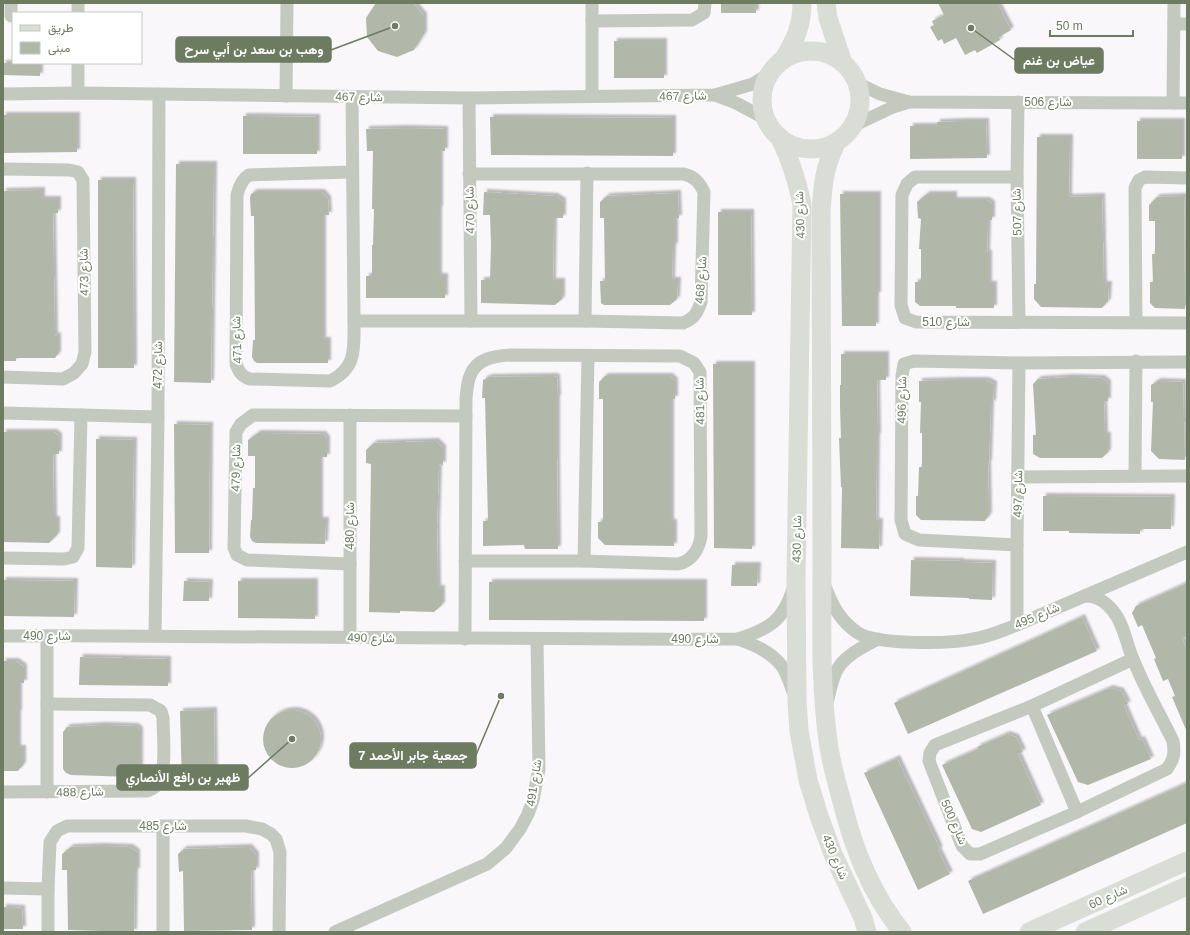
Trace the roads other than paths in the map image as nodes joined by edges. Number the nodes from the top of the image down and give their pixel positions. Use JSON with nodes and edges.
{"nodes":[{"id":1,"x":288,"y":3,"type":"edge"},
{"id":2,"x":592,"y":3,"type":"edge"},
{"id":3,"x":705,"y":3,"type":"edge"},
{"id":4,"x":802,"y":3,"type":"edge"},
{"id":5,"x":826,"y":3,"type":"edge"},
{"id":6,"x":1174,"y":3,"type":"edge"},
{"id":7,"x":592,"y":21,"type":"junction"},
{"id":8,"x":1180,"y":24,"type":"edge"},
{"id":9,"x":843,"y":63,"type":"junction"},
{"id":10,"x":78,"y":64,"type":"edge"},
{"id":11,"x":777,"y":66,"type":"junction"},
{"id":12,"x":857,"y":83,"type":"junction"},
{"id":13,"x":78,"y":93,"type":"junction"},
{"id":14,"x":3,"y":94,"type":"edge"},
{"id":15,"x":159,"y":94,"type":"junction"},
{"id":16,"x":715,"y":95,"type":"junction"},
{"id":17,"x":286,"y":96,"type":"junction"},
{"id":18,"x":592,"y":96,"type":"junction"},
{"id":19,"x":352,"y":97,"type":"junction"},
{"id":20,"x":469,"y":98,"type":"junction"},
{"id":21,"x":909,"y":102,"type":"junction"},
{"id":22,"x":1018,"y":102,"type":"junction"},
{"id":23,"x":1173,"y":103,"type":"junction"},
{"id":24,"x":1187,"y":103,"type":"edge"},
{"id":25,"x":766,"y":119,"type":"junction"},
{"id":26,"x":853,"y":126,"type":"junction"},
{"id":27,"x":780,"y":138,"type":"junction"},
{"id":28,"x":836,"y":143,"type":"junction"},
{"id":29,"x":3,"y":169,"type":"edge"},
{"id":30,"x":352,"y":172,"type":"junction"},
{"id":31,"x":587,"y":173,"type":"junction"},
{"id":32,"x":469,"y":174,"type":"junction"},
{"id":33,"x":1017,"y":177,"type":"junction"},
{"id":34,"x":1187,"y":178,"type":"edge"},
{"id":35,"x":471,"y":321,"type":"junction"},
{"id":36,"x":585,"y":321,"type":"junction"},
{"id":37,"x":354,"y":322,"type":"junction"},
{"id":38,"x":1019,"y":322,"type":"junction"},
{"id":39,"x":1136,"y":322,"type":"junction"},
{"id":40,"x":1187,"y":323,"type":"edge"},
{"id":41,"x":588,"y":356,"type":"junction"},
{"id":42,"x":1019,"y":362,"type":"junction"},
{"id":43,"x":1136,"y":362,"type":"junction"},
{"id":44,"x":1187,"y":362,"type":"edge"},
{"id":45,"x":3,"y":377,"type":"edge"},
{"id":46,"x":3,"y":413,"type":"edge"},
{"id":47,"x":81,"y":415,"type":"junction"},
{"id":48,"x":350,"y":415,"type":"junction"},
{"id":49,"x":466,"y":416,"type":"junction"},
{"id":50,"x":158,"y":417,"type":"junction"},
{"id":51,"x":1135,"y":475,"type":"junction"},
{"id":52,"x":1187,"y":476,"type":"edge"},
{"id":53,"x":1018,"y":477,"type":"junction"},
{"id":54,"x":1017,"y":545,"type":"junction"},
{"id":55,"x":1187,"y":552,"type":"edge"},
{"id":56,"x":3,"y":558,"type":"edge"},
{"id":57,"x":465,"y":561,"type":"junction"},
{"id":58,"x":584,"y":561,"type":"junction"},
{"id":59,"x":350,"y":564,"type":"junction"},
{"id":60,"x":796,"y":578,"type":"junction"},
{"id":61,"x":822,"y":580,"type":"junction"},
{"id":62,"x":1085,"y":596,"type":"junction"},
{"id":63,"x":1017,"y":625,"type":"junction"},
{"id":64,"x":3,"y":636,"type":"edge"},
{"id":65,"x":47,"y":636,"type":"junction"},
{"id":66,"x":155,"y":636,"type":"junction"},
{"id":67,"x":350,"y":637,"type":"junction"},
{"id":68,"x":465,"y":639,"type":"junction"},
{"id":69,"x":738,"y":639,"type":"junction"},
{"id":70,"x":878,"y":639,"type":"junction"},
{"id":71,"x":537,"y":640,"type":"junction"},
{"id":72,"x":1133,"y":659,"type":"junction"},
{"id":73,"x":796,"y":701,"type":"junction"},
{"id":74,"x":48,"y":704,"type":"junction"},
{"id":75,"x":1032,"y":706,"type":"junction"},
{"id":76,"x":825,"y":712,"type":"junction"},
{"id":77,"x":3,"y":792,"type":"edge"},
{"id":78,"x":47,"y":792,"type":"junction"},
{"id":79,"x":1077,"y":812,"type":"junction"},
{"id":80,"x":163,"y":827,"type":"junction"},
{"id":81,"x":1187,"y":861,"type":"edge"},
{"id":82,"x":1187,"y":886,"type":"edge"},
{"id":83,"x":3,"y":888,"type":"edge"},
{"id":84,"x":48,"y":889,"type":"junction"},
{"id":85,"x":48,"y":932,"type":"edge"},
{"id":86,"x":163,"y":932,"type":"edge"},
{"id":87,"x":279,"y":932,"type":"edge"},
{"id":88,"x":335,"y":932,"type":"edge"},
{"id":89,"x":867,"y":932,"type":"edge"},
{"id":90,"x":902,"y":932,"type":"edge"},
{"id":91,"x":1029,"y":932,"type":"edge"},
{"id":92,"x":1085,"y":932,"type":"edge"}],
"edges":[{"from":1,"to":17,"type":"street"},
{"from":2,"to":7,"type":"street"},
{"from":3,"to":7,"type":"street"},
{"from":4,"to":11,"type":"street"},
{"from":5,"to":9,"type":"street"},
{"from":6,"to":8,"type":"street"},
{"from":7,"to":18,"type":"street"},
{"from":8,"to":23,"type":"street"},
{"from":9,"to":11,"type":"street"},
{"from":9,"to":12,"type":"street"},
{"from":10,"to":13,"type":"street"},
{"from":11,"to":16,"type":"street","name":"شارع 467"},
{"from":11,"to":25,"type":"street"},
{"from":12,"to":21,"type":"street","name":"شارع 506"},
{"from":12,"to":26,"type":"street"},
{"from":13,"to":14,"type":"street","name":"شارع 467"},
{"from":13,"to":15,"type":"street","name":"شارع 467"},
{"from":15,"to":17,"type":"street","name":"شارع 467"},
{"from":15,"to":50,"type":"street","name":"شارع 472"},
{"from":16,"to":18,"type":"street","name":"شارع 467"},
{"from":16,"to":25,"type":"street","name":"شارع 467"},
{"from":17,"to":19,"type":"street","name":"شارع 467"},
{"from":18,"to":20,"type":"street","name":"شارع 467"},
{"from":19,"to":20,"type":"street","name":"شارع 467"},
{"from":19,"to":30,"type":"street","name":"شارع 471"},
{"from":20,"to":32,"type":"street","name":"شارع 470"},
{"from":21,"to":22,"type":"street","name":"شارع 506"},
{"from":21,"to":26,"type":"street","name":"شارع 506"},
{"from":22,"to":23,"type":"street","name":"شارع 506"},
{"from":22,"to":33,"type":"street","name":"شارع 507"},
{"from":23,"to":24,"type":"street","name":"شارع 506"},
{"from":25,"to":27,"type":"street"},
{"from":26,"to":28,"type":"street"},
{"from":27,"to":28,"type":"street"},
{"from":27,"to":60,"type":"street","name":"شارع 430"},
{"from":28,"to":61,"type":"street","name":"شارع 430"},
{"from":29,"to":45,"type":"street","name":"شارع 473"},
{"from":30,"to":37,"type":"street","name":"شارع 471"},
{"from":30,"to":37,"type":"street","name":"شارع 471"},
{"from":31,"to":32,"type":"street","name":"شارع 468"},
{"from":31,"to":36,"type":"street"},
{"from":31,"to":36,"type":"street","name":"شارع 468"},
{"from":32,"to":35,"type":"street","name":"شارع 470"},
{"from":33,"to":38,"type":"street","name":"شارع 507"},
{"from":33,"to":38,"type":"street","name":"شارع 510"},
{"from":34,"to":39,"type":"street"},
{"from":35,"to":36,"type":"street","name":"شارع 468"},
{"from":35,"to":37,"type":"street","name":"شارع 468"},
{"from":38,"to":39,"type":"street","name":"شارع 510"},
{"from":39,"to":40,"type":"street","name":"شارع 510"},
{"from":41,"to":49,"type":"street","name":"شارع 481"},
{"from":41,"to":58,"type":"street"},
{"from":41,"to":58,"type":"street","name":"شارع 481"},
{"from":42,"to":43,"type":"street","name":"شارع 496"},
{"from":42,"to":53,"type":"street","name":"شارع 497"},
{"from":42,"to":54,"type":"street","name":"شارع 496"},
{"from":43,"to":44,"type":"street","name":"شارع 496"},
{"from":43,"to":51,"type":"street"},
{"from":46,"to":47,"type":"street"},
{"from":47,"to":50,"type":"street"},
{"from":47,"to":56,"type":"street"},
{"from":48,"to":49,"type":"street","name":"شارع 479"},
{"from":48,"to":59,"type":"street","name":"شارع 480"},
{"from":48,"to":59,"type":"street","name":"شارع 479"},
{"from":49,"to":57,"type":"street","name":"شارع 481"},
{"from":50,"to":66,"type":"street","name":"شارع 472"},
{"from":51,"to":52,"type":"street"},
{"from":51,"to":53,"type":"street"},
{"from":53,"to":54,"type":"street","name":"شارع 497"},
{"from":54,"to":63,"type":"street","name":"شارع 497"},
{"from":55,"to":62,"type":"street","name":"شارع 495"},
{"from":57,"to":58,"type":"street","name":"شارع 481"},
{"from":57,"to":68,"type":"street","name":"شارع 481"},
{"from":59,"to":67,"type":"street","name":"شارع 480"},
{"from":60,"to":69,"type":"street","name":"شارع 490"},
{"from":60,"to":73,"type":"street","name":"شارع 430"},
{"from":61,"to":70,"type":"street","name":"شارع 495"},
{"from":61,"to":76,"type":"street","name":"شارع 430"},
{"from":62,"to":63,"type":"street","name":"شارع 495"},
{"from":62,"to":72,"type":"street","name":"شارع 500"},
{"from":63,"to":70,"type":"street","name":"شارع 495"},
{"from":64,"to":65,"type":"street","name":"شارع 490"},
{"from":65,"to":66,"type":"street","name":"شارع 490"},
{"from":65,"to":74,"type":"street"},
{"from":66,"to":67,"type":"street","name":"شارع 490"},
{"from":67,"to":68,"type":"street","name":"شارع 490"},
{"from":68,"to":71,"type":"street","name":"شارع 490"},
{"from":69,"to":71,"type":"street","name":"شارع 490"},
{"from":69,"to":73,"type":"street","name":"شارع 490"},
{"from":70,"to":76,"type":"street"},
{"from":71,"to":88,"type":"street","name":"شارع 491"},
{"from":72,"to":75,"type":"street","name":"شارع 500"},
{"from":72,"to":79,"type":"street","name":"شارع 500"},
{"from":73,"to":89,"type":"street","name":"شارع 430"},
{"from":74,"to":78,"type":"street"},
{"from":74,"to":78,"type":"street","name":"شارع 488"},
{"from":75,"to":79,"type":"street"},
{"from":75,"to":79,"type":"street","name":"شارع 500"},
{"from":76,"to":90,"type":"street","name":"شارع 430"},
{"from":77,"to":78,"type":"street","name":"شارع 488"},
{"from":80,"to":84,"type":"street","name":"شارع 485"},
{"from":80,"to":86,"type":"street"},
{"from":80,"to":87,"type":"street","name":"شارع 485"},
{"from":81,"to":91,"type":"street","name":"شارع 60"},
{"from":82,"to":92,"type":"street","name":"شارع 60"},
{"from":83,"to":84,"type":"street"},
{"from":84,"to":85,"type":"street","name":"شارع 485"}]}
